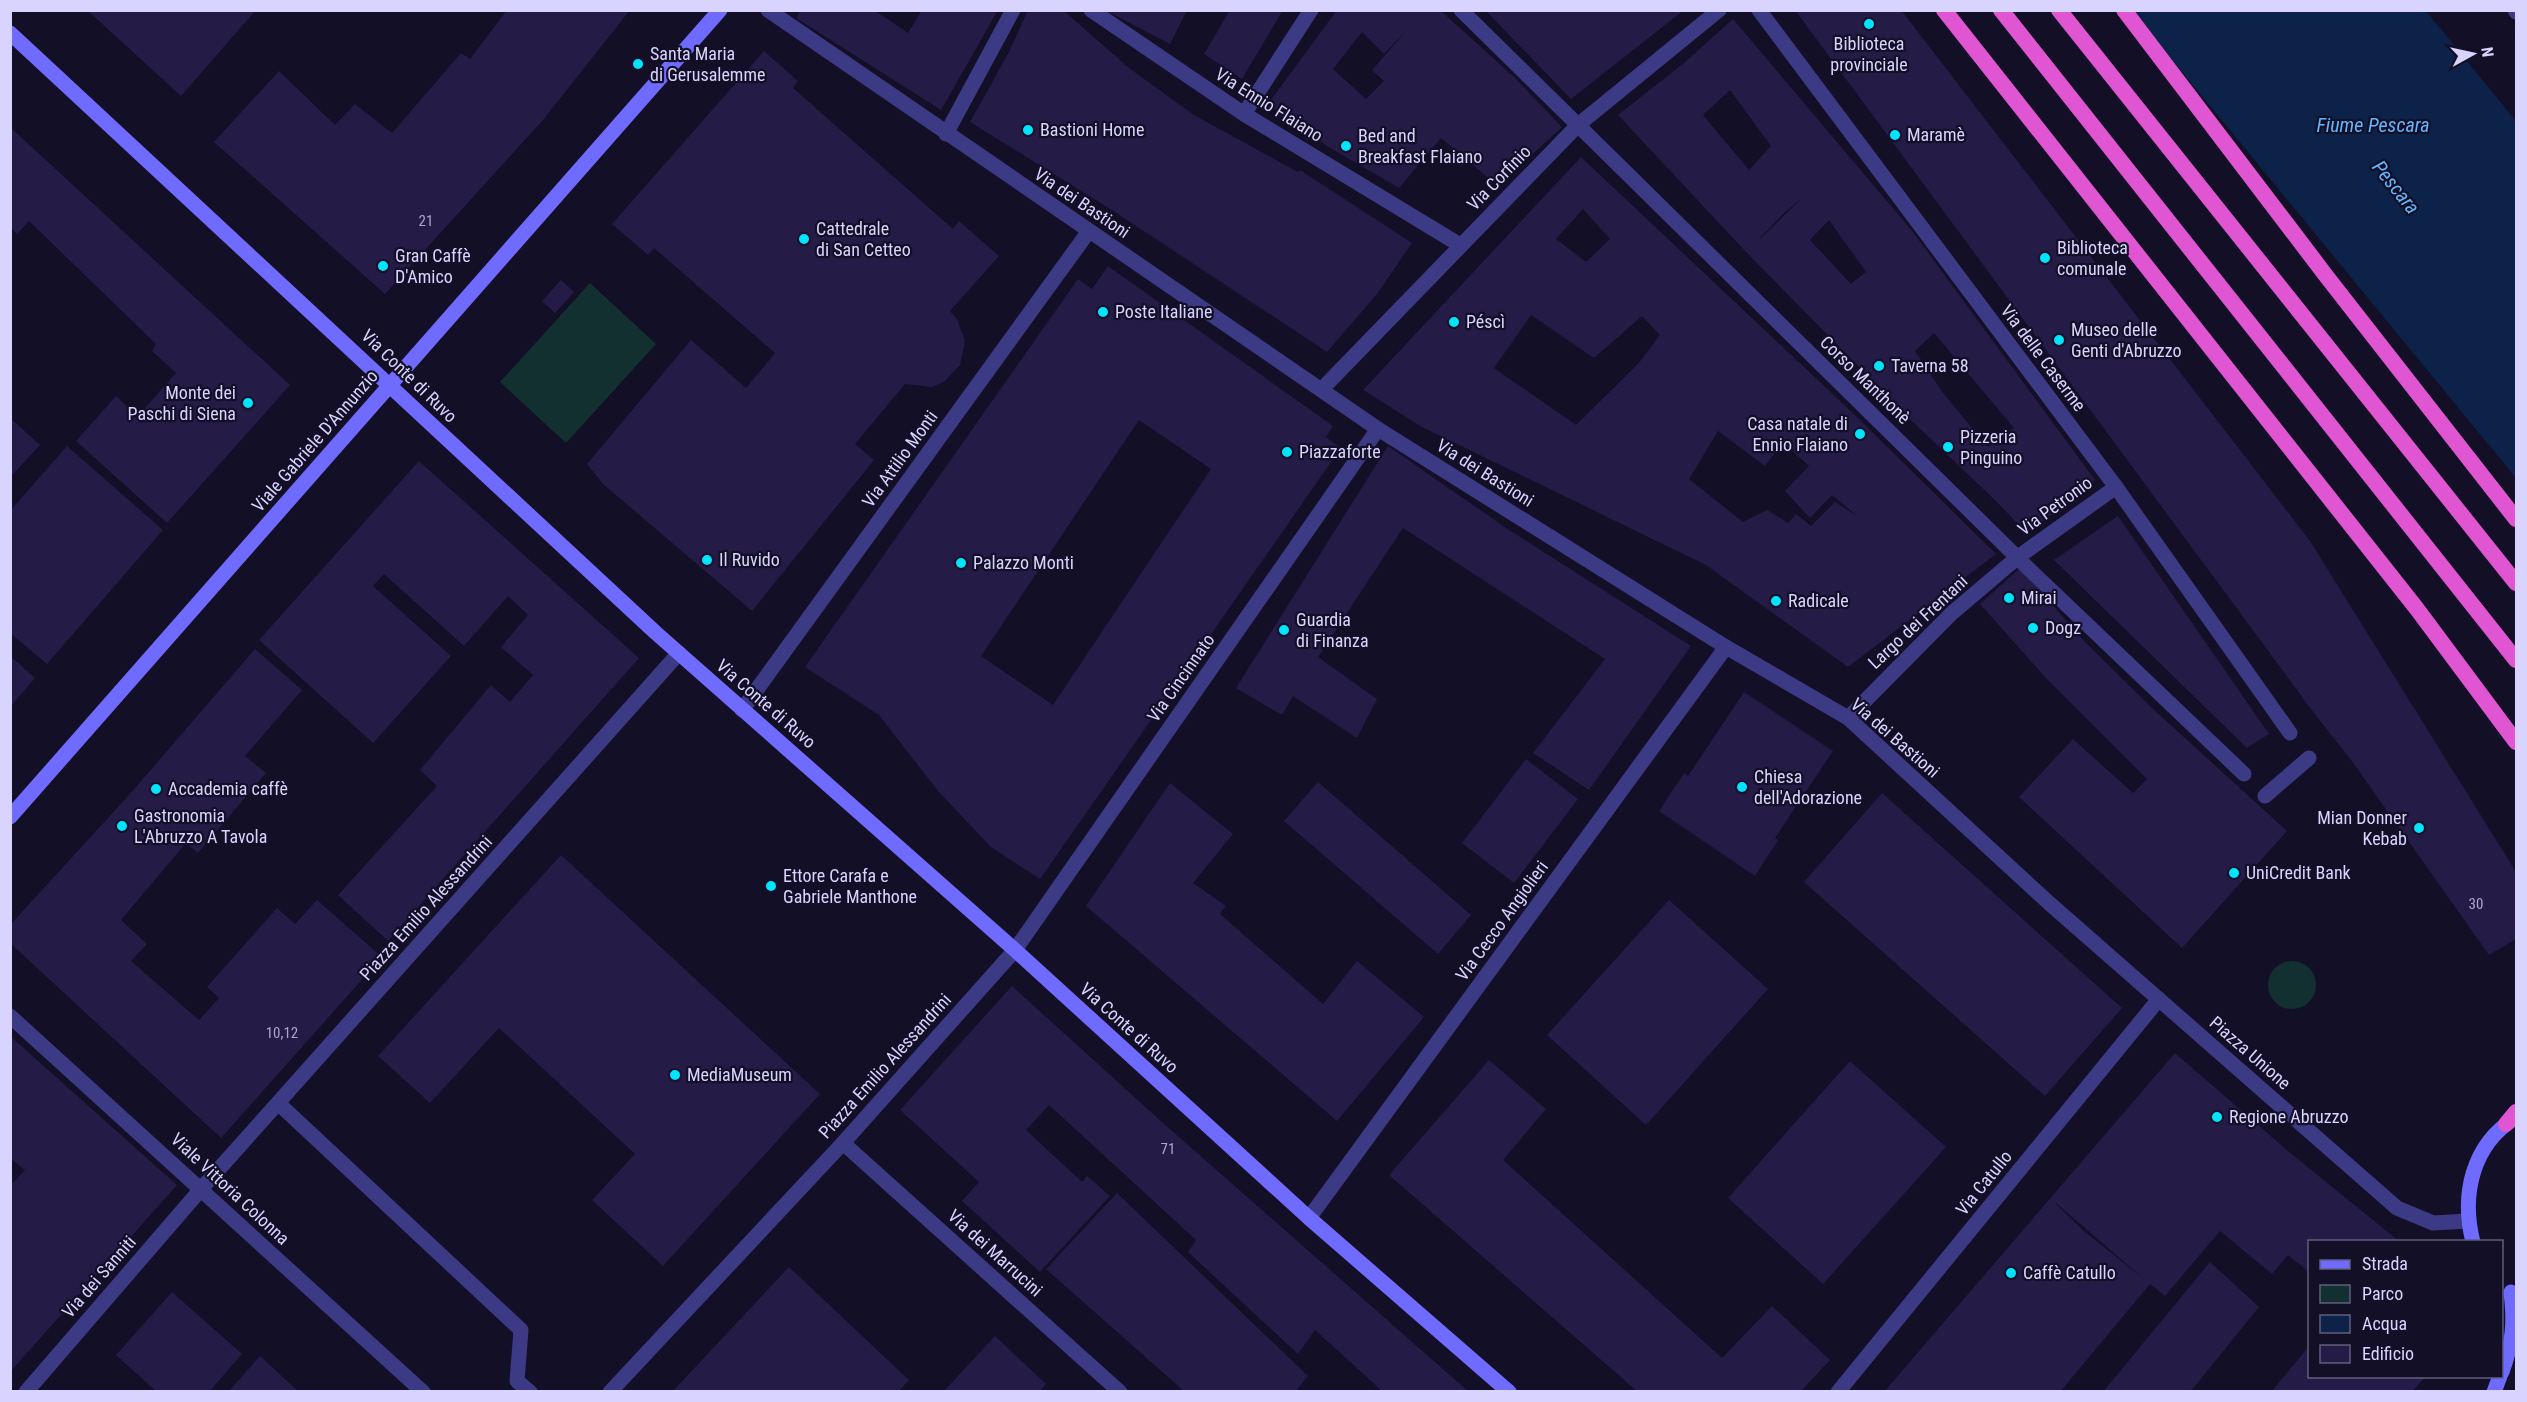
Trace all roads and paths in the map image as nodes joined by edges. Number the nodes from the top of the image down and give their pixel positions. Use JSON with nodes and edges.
{"nodes":[{"id":1,"x":720,"y":10,"type":"edge"},
{"id":2,"x":768,"y":10,"type":"edge"},
{"id":3,"x":1013,"y":10,"type":"edge"},
{"id":4,"x":1091,"y":10,"type":"edge"},
{"id":5,"x":1311,"y":10,"type":"edge"},
{"id":6,"x":1461,"y":10,"type":"edge"},
{"id":7,"x":1719,"y":10,"type":"edge"},
{"id":8,"x":1759,"y":10,"type":"edge"},
{"id":9,"x":1944,"y":10,"type":"edge"},
{"id":10,"x":2001,"y":10,"type":"edge"},
{"id":11,"x":2060,"y":10,"type":"edge"},
{"id":12,"x":2124,"y":10,"type":"edge"},
{"id":13,"x":10,"y":33,"type":"edge"},
{"id":14,"x":1244,"y":114,"type":"junction"},
{"id":15,"x":1578,"y":125,"type":"junction"},
{"id":16,"x":946,"y":134,"type":"junction"},
{"id":17,"x":1089,"y":231,"type":"junction"},
{"id":18,"x":1460,"y":245,"type":"junction"},
{"id":19,"x":390,"y":384,"type":"junction"},
{"id":20,"x":1322,"y":389,"type":"junction"},
{"id":21,"x":1378,"y":429,"type":"junction"},
{"id":22,"x":2115,"y":487,"type":"junction"},
{"id":23,"x":2517,"y":519,"type":"edge"},
{"id":24,"x":2018,"y":557,"type":"junction"},
{"id":25,"x":2517,"y":583,"type":"edge"},
{"id":26,"x":1726,"y":647,"type":"junction"},
{"id":27,"x":679,"y":653,"type":"junction"},
{"id":28,"x":2517,"y":660,"type":"edge"},
{"id":29,"x":742,"y":710,"type":"junction"},
{"id":30,"x":1848,"y":718,"type":"junction"},
{"id":31,"x":2290,"y":733,"type":"dead end"},
{"id":32,"x":2517,"y":742,"type":"edge"},
{"id":33,"x":2309,"y":758,"type":"dead end"},
{"id":34,"x":2244,"y":774,"type":"dead end"},
{"id":35,"x":2265,"y":796,"type":"dead end"},
{"id":36,"x":10,"y":817,"type":"edge"},
{"id":37,"x":1016,"y":950,"type":"junction"},
{"id":38,"x":2158,"y":998,"type":"junction"},
{"id":39,"x":10,"y":1016,"type":"edge"},
{"id":40,"x":278,"y":1103,"type":"junction"},
{"id":41,"x":2513,"y":1117,"type":"edge"},
{"id":42,"x":843,"y":1143,"type":"junction"},
{"id":43,"x":202,"y":1188,"type":"junction"},
{"id":44,"x":1309,"y":1218,"type":"junction"},
{"id":45,"x":2468,"y":1221,"type":"junction"},
{"id":46,"x":2473,"y":1240,"type":"edge"},
{"id":47,"x":2510,"y":1290,"type":"edge"},
{"id":48,"x":2503,"y":1369,"type":"edge"},
{"id":49,"x":2500,"y":1378,"type":"edge"},
{"id":50,"x":26,"y":1392,"type":"edge"},
{"id":51,"x":423,"y":1392,"type":"edge"},
{"id":52,"x":530,"y":1392,"type":"edge"},
{"id":53,"x":610,"y":1392,"type":"edge"},
{"id":54,"x":1120,"y":1392,"type":"edge"},
{"id":55,"x":1509,"y":1392,"type":"edge"},
{"id":56,"x":1838,"y":1392,"type":"edge"},
{"id":57,"x":2494,"y":1392,"type":"edge"}],
"edges":[{"from":1,"to":19,"type":"main road","name":"Viale Gabriele D'Annunzio"},
{"from":2,"to":16,"type":"street","name":"Via dei Bastioni"},
{"from":3,"to":16,"type":"street"},
{"from":4,"to":14,"type":"street","name":"Via Ennio Flaiano"},
{"from":5,"to":14,"type":"street"},
{"from":6,"to":15,"type":"street","name":"Corso Manthonè"},
{"from":7,"to":15,"type":"street","name":"Via Corfinio"},
{"from":8,"to":22,"type":"street","name":"Via delle Caserme"},
{"from":9,"to":32,"type":"highway"},
{"from":10,"to":28,"type":"highway"},
{"from":11,"to":25,"type":"highway"},
{"from":12,"to":23,"type":"highway"},
{"from":13,"to":19,"type":"main road","name":"Via Conte di Ruvo"},
{"from":14,"to":18,"type":"street","name":"Via Ennio Flaiano"},
{"from":15,"to":18,"type":"street","name":"Via Corfinio"},
{"from":15,"to":24,"type":"street","name":"Corso Manthonè"},
{"from":16,"to":17,"type":"street","name":"Via dei Bastioni"},
{"from":17,"to":20,"type":"street","name":"Via dei Bastioni"},
{"from":17,"to":29,"type":"street","name":"Via Attilio Monti"},
{"from":18,"to":20,"type":"street","name":"Via Corfinio"},
{"from":19,"to":27,"type":"main road","name":"Via Conte di Ruvo"},
{"from":19,"to":36,"type":"main road","name":"Viale Gabriele D'Annunzio"},
{"from":20,"to":21,"type":"street","name":"Via dei Bastioni"},
{"from":21,"to":26,"type":"street","name":"Via dei Bastioni"},
{"from":21,"to":37,"type":"street","name":"Via Cincinnato"},
{"from":22,"to":24,"type":"street","name":"Via Petronio"},
{"from":22,"to":31,"type":"street","name":"Via delle Caserme"},
{"from":24,"to":30,"type":"street","name":"Largo dei Frentani"},
{"from":24,"to":34,"type":"street","name":"Corso Manthonè"},
{"from":26,"to":30,"type":"street","name":"Via dei Bastioni"},
{"from":26,"to":44,"type":"street","name":"Via Cecco Angiolieri"},
{"from":27,"to":29,"type":"main road","name":"Via Conte di Ruvo"},
{"from":27,"to":40,"type":"street","name":"Piazza Emilio Alessandrini"},
{"from":29,"to":37,"type":"main road","name":"Via Conte di Ruvo"},
{"from":30,"to":38,"type":"street","name":"Via dei Bastioni"},
{"from":33,"to":35,"type":"street"},
{"from":37,"to":42,"type":"street","name":"Piazza Emilio Alessandrini"},
{"from":37,"to":44,"type":"main road","name":"Via Conte di Ruvo"},
{"from":38,"to":45,"type":"street","name":"Piazza Unione"},
{"from":38,"to":56,"type":"street","name":"Via Catullo"},
{"from":39,"to":43,"type":"street","name":"Viale Vittoria Colonna"},
{"from":40,"to":43,"type":"street","name":"Piazza Emilio Alessandrini"},
{"from":40,"to":52,"type":"street"},
{"from":41,"to":45,"type":"main road"},
{"from":42,"to":53,"type":"street","name":"Piazza Emilio Alessandrini"},
{"from":42,"to":54,"type":"street","name":"Via dei Marrucini"},
{"from":43,"to":50,"type":"street","name":"Via dei Sanniti"},
{"from":43,"to":51,"type":"street","name":"Viale Vittoria Colonna"},
{"from":44,"to":55,"type":"main road","name":"Via Conte di Ruvo"},
{"from":45,"to":46,"type":"main road"},
{"from":47,"to":48,"type":"main road"},
{"from":49,"to":57,"type":"main road"}]}
